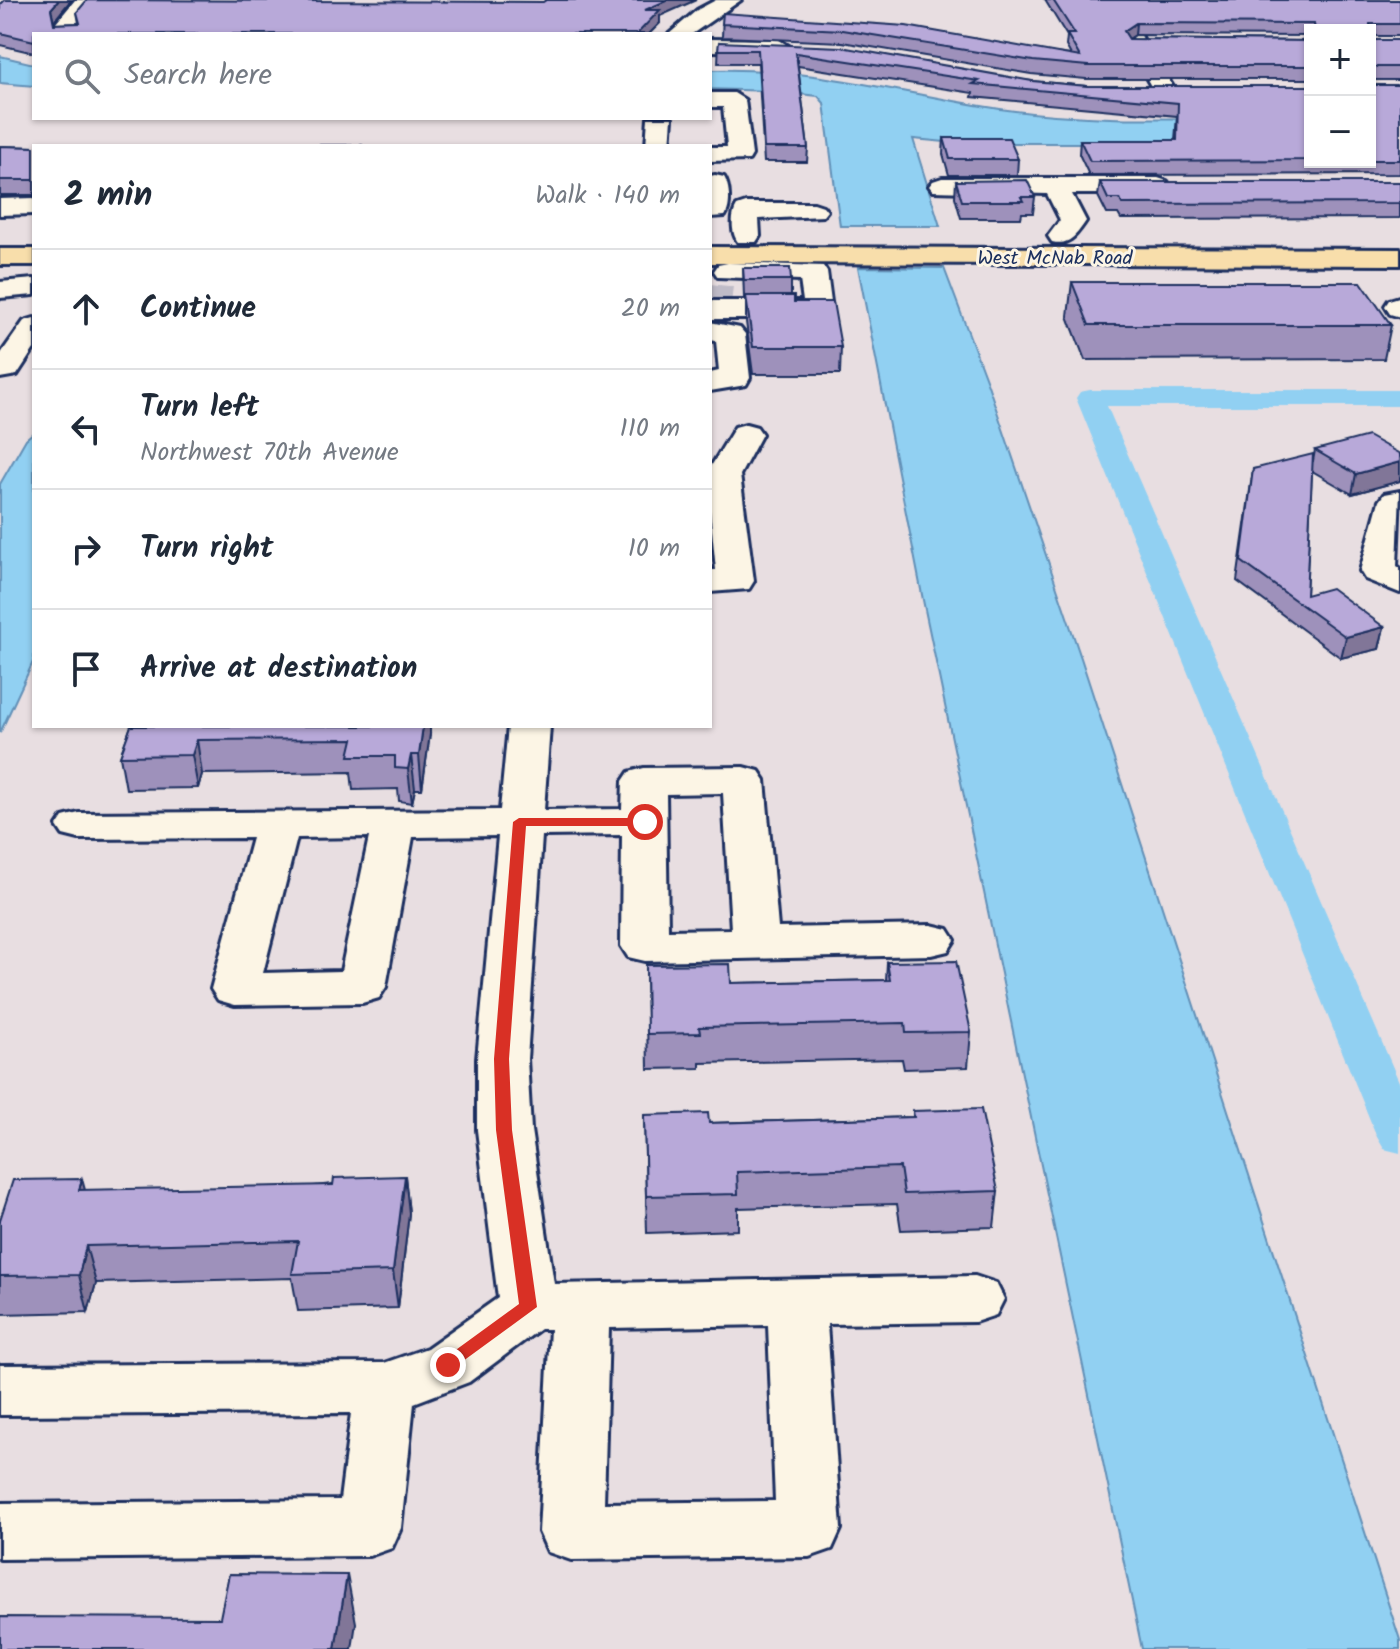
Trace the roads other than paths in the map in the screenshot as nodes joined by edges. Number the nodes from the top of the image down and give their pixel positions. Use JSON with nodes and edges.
{"nodes":[{"id":1,"x":85,"y":0,"type":"edge"},
{"id":2,"x":731,"y":0,"type":"edge"},
{"id":3,"x":755,"y":0,"type":"edge"},
{"id":4,"x":1104,"y":1,"type":"edge"},
{"id":5,"x":1140,"y":2,"type":"edge"},
{"id":6,"x":68,"y":32,"type":"edge"},
{"id":7,"x":682,"y":32,"type":"edge"},
{"id":8,"x":706,"y":32,"type":"edge"},
{"id":9,"x":1135,"y":44,"type":"junction"},
{"id":10,"x":1167,"y":44,"type":"edge"},
{"id":11,"x":712,"y":45,"type":"edge"},
{"id":12,"x":804,"y":48,"type":"edge"},
{"id":13,"x":1133,"y":89,"type":"edge"},
{"id":14,"x":712,"y":100,"type":"edge"},
{"id":15,"x":660,"y":120,"type":"edge"},
{"id":16,"x":658,"y":144,"type":"edge"},
{"id":17,"x":712,"y":154,"type":"edge"},
{"id":18,"x":715,"y":182,"type":"dead end"},
{"id":19,"x":1181,"y":185,"type":"edge"},
{"id":20,"x":942,"y":186,"type":"dead end"},
{"id":21,"x":1056,"y":186,"type":"junction"},
{"id":22,"x":32,"y":206,"type":"edge"},
{"id":23,"x":0,"y":207,"type":"edge"},
{"id":24,"x":814,"y":211,"type":"dead end"},
{"id":25,"x":747,"y":224,"type":"junction"},
{"id":26,"x":0,"y":236,"type":"edge"},
{"id":27,"x":32,"y":236,"type":"edge"},
{"id":28,"x":1061,"y":236,"type":"junction"},
{"id":29,"x":1400,"y":236,"type":"edge"},
{"id":30,"x":844,"y":246,"type":"junction"},
{"id":31,"x":0,"y":257,"type":"edge"},
{"id":32,"x":32,"y":257,"type":"edge"},
{"id":33,"x":1400,"y":257,"type":"edge"},
{"id":34,"x":811,"y":264,"type":"junction"},
{"id":35,"x":716,"y":271,"type":"edge"},
{"id":36,"x":32,"y":287,"type":"edge"},
{"id":37,"x":0,"y":290,"type":"edge"},
{"id":38,"x":32,"y":330,"type":"edge"},
{"id":39,"x":0,"y":369,"type":"edge"},
{"id":40,"x":712,"y":382,"type":"edge"},
{"id":41,"x":746,"y":434,"type":"dead end"},
{"id":42,"x":716,"y":475,"type":"edge"},
{"id":43,"x":1398,"y":501,"type":"edge"},
{"id":44,"x":712,"y":581,"type":"edge"},
{"id":45,"x":1400,"y":582,"type":"edge"},
{"id":46,"x":529,"y":728,"type":"edge"},
{"id":47,"x":519,"y":822,"type":"junction"},
{"id":48,"x":645,"y":822,"type":"junction"},
{"id":49,"x":394,"y":823,"type":"junction"},
{"id":50,"x":278,"y":824,"type":"junction"},
{"id":51,"x":79,"y":826,"type":"dead end"},
{"id":52,"x":931,"y":940,"type":"dead end"},
{"id":53,"x":756,"y":944,"type":"junction"},
{"id":54,"x":975,"y":1299,"type":"dead end"},
{"id":55,"x":796,"y":1302,"type":"junction"},
{"id":56,"x":555,"y":1306,"type":"junction"},
{"id":57,"x":385,"y":1388,"type":"junction"},
{"id":58,"x":0,"y":1390,"type":"edge"},
{"id":59,"x":0,"y":1531,"type":"edge"}],
"edges":[{"from":1,"to":6,"type":"street"},
{"from":2,"to":7,"type":"street"},
{"from":3,"to":8,"type":"street"},
{"from":4,"to":5,"type":"street"},
{"from":4,"to":9,"type":"street"},
{"from":9,"to":10,"type":"street"},
{"from":9,"to":13,"type":"street"},
{"from":11,"to":12,"type":"street"},
{"from":14,"to":17,"type":"street"},
{"from":15,"to":16,"type":"street"},
{"from":18,"to":35,"type":"street"},
{"from":19,"to":21,"type":"street"},
{"from":20,"to":21,"type":"street"},
{"from":21,"to":28,"type":"street"},
{"from":22,"to":23,"type":"street"},
{"from":24,"to":25,"type":"street"},
{"from":25,"to":30,"type":"main road","name":"West McNab Road"},
{"from":25,"to":35,"type":"main road","name":"West McNab Road"},
{"from":26,"to":27,"type":"main road"},
{"from":28,"to":29,"type":"main road","name":"West McNab Road"},
{"from":28,"to":30,"type":"main road","name":"West McNab Road"},
{"from":30,"to":33,"type":"main road","name":"West McNab Road"},
{"from":30,"to":34,"type":"main road","name":"West McNab Road"},
{"from":31,"to":32,"type":"main road"},
{"from":34,"to":35,"type":"street"},
{"from":34,"to":35,"type":"street"},
{"from":35,"to":40,"type":"street"},
{"from":36,"to":37,"type":"street"},
{"from":38,"to":39,"type":"street"},
{"from":41,"to":42,"type":"street"},
{"from":42,"to":44,"type":"street"},
{"from":43,"to":45,"type":"street"},
{"from":46,"to":47,"type":"street"},
{"from":47,"to":48,"type":"street"},
{"from":47,"to":49,"type":"street"},
{"from":47,"to":56,"type":"street"},
{"from":48,"to":53,"type":"street"},
{"from":48,"to":53,"type":"street"},
{"from":49,"to":50,"type":"street"},
{"from":49,"to":50,"type":"street"},
{"from":50,"to":51,"type":"street"},
{"from":52,"to":53,"type":"street"},
{"from":54,"to":55,"type":"street"},
{"from":55,"to":56,"type":"street"},
{"from":55,"to":56,"type":"street"},
{"from":56,"to":57,"type":"street"},
{"from":57,"to":58,"type":"street"},
{"from":57,"to":59,"type":"street"}]}
